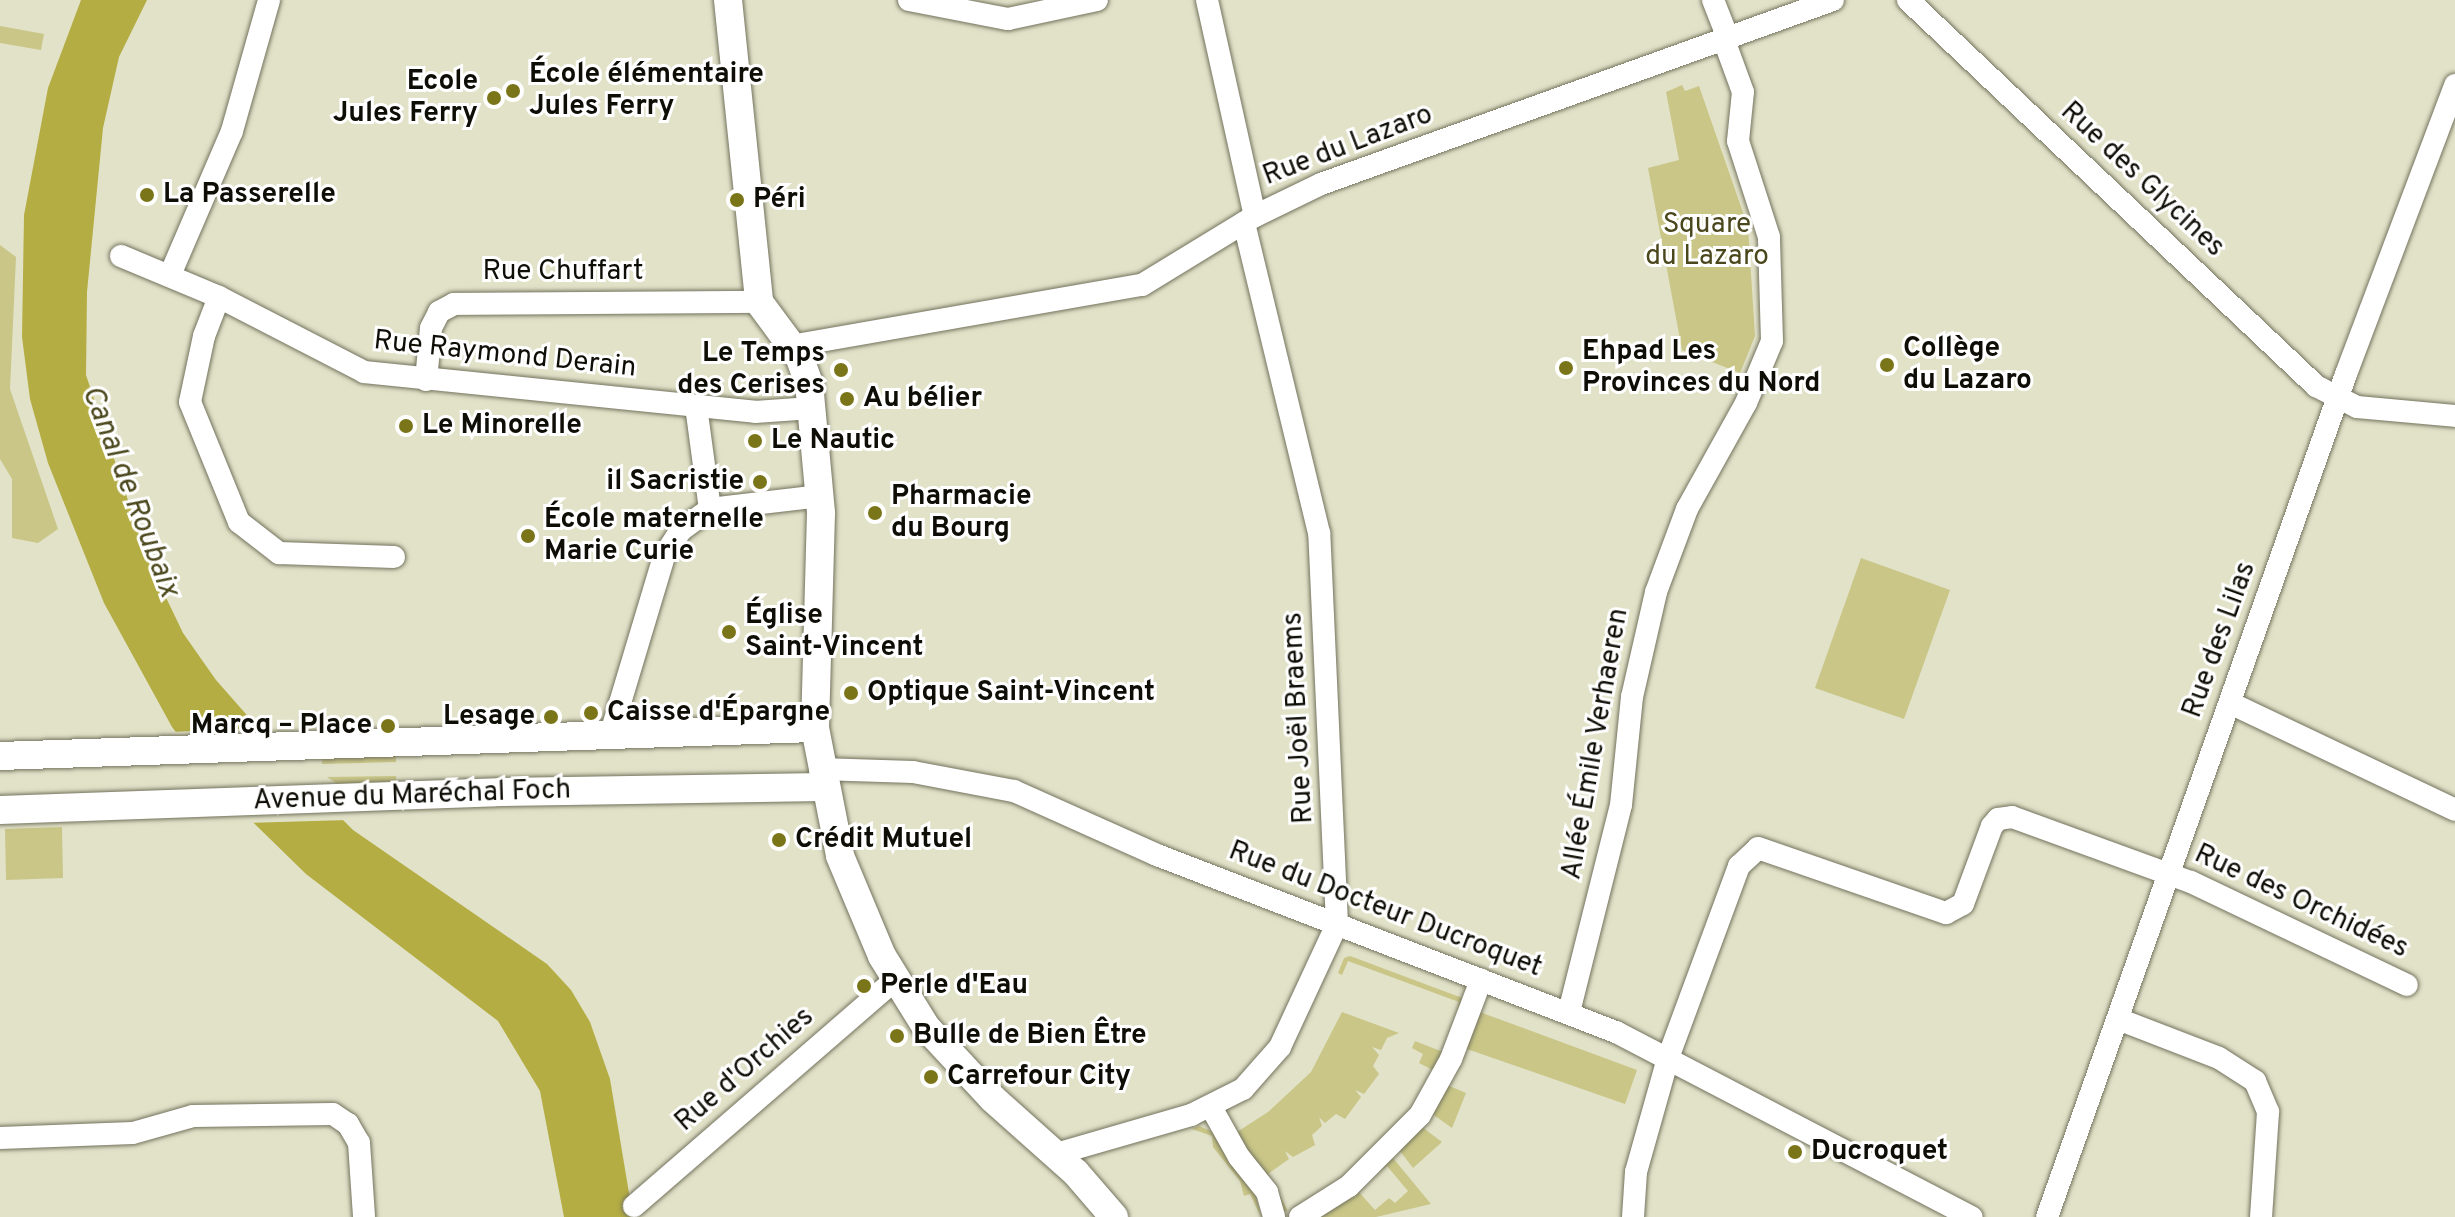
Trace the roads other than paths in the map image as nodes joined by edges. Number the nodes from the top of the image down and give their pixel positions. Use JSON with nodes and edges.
{"nodes":[{"id":1,"x":269,"y":0,"type":"edge"},
{"id":2,"x":728,"y":0,"type":"edge"},
{"id":3,"x":909,"y":0,"type":"edge"},
{"id":4,"x":1097,"y":0,"type":"edge"},
{"id":5,"x":1207,"y":0,"type":"edge"},
{"id":6,"x":1713,"y":0,"type":"edge"},
{"id":7,"x":1833,"y":0,"type":"edge"},
{"id":8,"x":1908,"y":0,"type":"edge"},
{"id":9,"x":1726,"y":39,"type":"junction"},
{"id":10,"x":2455,"y":85,"type":"edge"},
{"id":11,"x":1250,"y":220,"type":"junction"},
{"id":12,"x":121,"y":256,"type":"dead end"},
{"id":13,"x":170,"y":275,"type":"junction"},
{"id":14,"x":219,"y":297,"type":"junction"},
{"id":15,"x":759,"y":302,"type":"junction"},
{"id":16,"x":791,"y":346,"type":"junction"},
{"id":17,"x":426,"y":380,"type":"junction"},
{"id":18,"x":2337,"y":401,"type":"junction"},
{"id":19,"x":696,"y":406,"type":"junction"},
{"id":20,"x":812,"y":408,"type":"junction"},
{"id":21,"x":2455,"y":416,"type":"edge"},
{"id":22,"x":820,"y":496,"type":"junction"},
{"id":23,"x":710,"y":509,"type":"junction"},
{"id":24,"x":394,"y":557,"type":"dead end"},
{"id":25,"x":2230,"y":703,"type":"junction"},
{"id":26,"x":815,"y":728,"type":"junction"},
{"id":27,"x":611,"y":733,"type":"junction"},
{"id":28,"x":0,"y":756,"type":"edge"},
{"id":29,"x":822,"y":778,"type":"junction"},
{"id":30,"x":0,"y":810,"type":"edge"},
{"id":31,"x":2455,"y":810,"type":"edge"},
{"id":32,"x":2169,"y":874,"type":"junction"},
{"id":33,"x":1337,"y":924,"type":"junction"},
{"id":34,"x":895,"y":980,"type":"junction"},
{"id":35,"x":1481,"y":980,"type":"junction"},
{"id":36,"x":2407,"y":985,"type":"dead end"},
{"id":37,"x":1569,"y":1012,"type":"junction"},
{"id":38,"x":2118,"y":1019,"type":"junction"},
{"id":39,"x":1668,"y":1058,"type":"junction"},
{"id":40,"x":1211,"y":1107,"type":"junction"},
{"id":41,"x":0,"y":1138,"type":"edge"},
{"id":42,"x":1056,"y":1154,"type":"junction"},
{"id":43,"x":1904,"y":1186,"type":"junction"},
{"id":44,"x":634,"y":1206,"type":"dead end"},
{"id":45,"x":364,"y":1217,"type":"edge"},
{"id":46,"x":1114,"y":1217,"type":"edge"},
{"id":47,"x":1274,"y":1217,"type":"edge"},
{"id":48,"x":1300,"y":1217,"type":"edge"},
{"id":49,"x":1633,"y":1217,"type":"edge"},
{"id":50,"x":1947,"y":1217,"type":"edge"},
{"id":51,"x":1972,"y":1217,"type":"edge"},
{"id":52,"x":2047,"y":1217,"type":"edge"},
{"id":53,"x":2261,"y":1217,"type":"edge"}],
"edges":[{"from":1,"to":13,"type":"street"},
{"from":2,"to":15,"type":"main road"},
{"from":3,"to":4,"type":"street"},
{"from":5,"to":11,"type":"street","name":"Rue Joël Braems"},
{"from":6,"to":9,"type":"street","name":"Allée Émile Verhaeren"},
{"from":7,"to":9,"type":"street","name":"Rue du Lazaro"},
{"from":8,"to":18,"type":"street","name":"Rue des Glycines"},
{"from":9,"to":11,"type":"street","name":"Rue du Lazaro"},
{"from":9,"to":37,"type":"street","name":"Allée Émile Verhaeren"},
{"from":10,"to":18,"type":"street","name":"Rue des Lilas"},
{"from":11,"to":16,"type":"street","name":"Rue du Lazaro"},
{"from":11,"to":33,"type":"street","name":"Rue Joël Braems"},
{"from":12,"to":13,"type":"street","name":"Rue Raymond Derain"},
{"from":13,"to":14,"type":"street","name":"Rue Raymond Derain"},
{"from":14,"to":17,"type":"street","name":"Rue Raymond Derain"},
{"from":14,"to":24,"type":"street"},
{"from":15,"to":16,"type":"main road"},
{"from":15,"to":17,"type":"street","name":"Rue Chuffart"},
{"from":16,"to":20,"type":"main road"},
{"from":17,"to":19,"type":"street","name":"Rue Raymond Derain"},
{"from":18,"to":21,"type":"street"},
{"from":18,"to":25,"type":"street","name":"Rue des Lilas"},
{"from":19,"to":20,"type":"street","name":"Rue Raymond Derain"},
{"from":19,"to":23,"type":"street"},
{"from":20,"to":22,"type":"main road"},
{"from":22,"to":23,"type":"street"},
{"from":22,"to":26,"type":"main road"},
{"from":23,"to":27,"type":"street"},
{"from":25,"to":31,"type":"street"},
{"from":25,"to":32,"type":"street","name":"Rue des Lilas"},
{"from":26,"to":27,"type":"main road","name":"Avenue du Maréchal Foch"},
{"from":26,"to":29,"type":"main road"},
{"from":27,"to":28,"type":"main road","name":"Avenue du Maréchal Foch"},
{"from":29,"to":30,"type":"main road","name":"Avenue du Maréchal Foch"},
{"from":29,"to":33,"type":"street","name":"Rue du Docteur Ducroquet"},
{"from":29,"to":34,"type":"main road"},
{"from":32,"to":36,"type":"street","name":"Rue des Orchidées"},
{"from":32,"to":38,"type":"street","name":"Rue des Lilas"},
{"from":32,"to":39,"type":"street","name":"Rue des Orchidées"},
{"from":33,"to":35,"type":"street","name":"Rue du Docteur Ducroquet"},
{"from":33,"to":40,"type":"street","name":"Rue Joël Braems"},
{"from":34,"to":42,"type":"main road"},
{"from":34,"to":44,"type":"street","name":"Rue d'Orchies"},
{"from":35,"to":37,"type":"street","name":"Rue du Docteur Ducroquet"},
{"from":35,"to":48,"type":"street"},
{"from":37,"to":39,"type":"street","name":"Rue du Docteur Ducroquet"},
{"from":38,"to":52,"type":"street","name":"Rue des Lilas"},
{"from":38,"to":53,"type":"street"},
{"from":39,"to":43,"type":"street","name":"Rue du Docteur Ducroquet"},
{"from":39,"to":49,"type":"street"},
{"from":40,"to":42,"type":"street","name":"Rue Joël Braems"},
{"from":40,"to":47,"type":"street"},
{"from":41,"to":45,"type":"street"},
{"from":42,"to":46,"type":"main road"},
{"from":43,"to":50,"type":"street","name":"Rue du Docteur Ducroquet"},
{"from":43,"to":51,"type":"street","name":"Rue du Docteur Ducroquet"}]}
